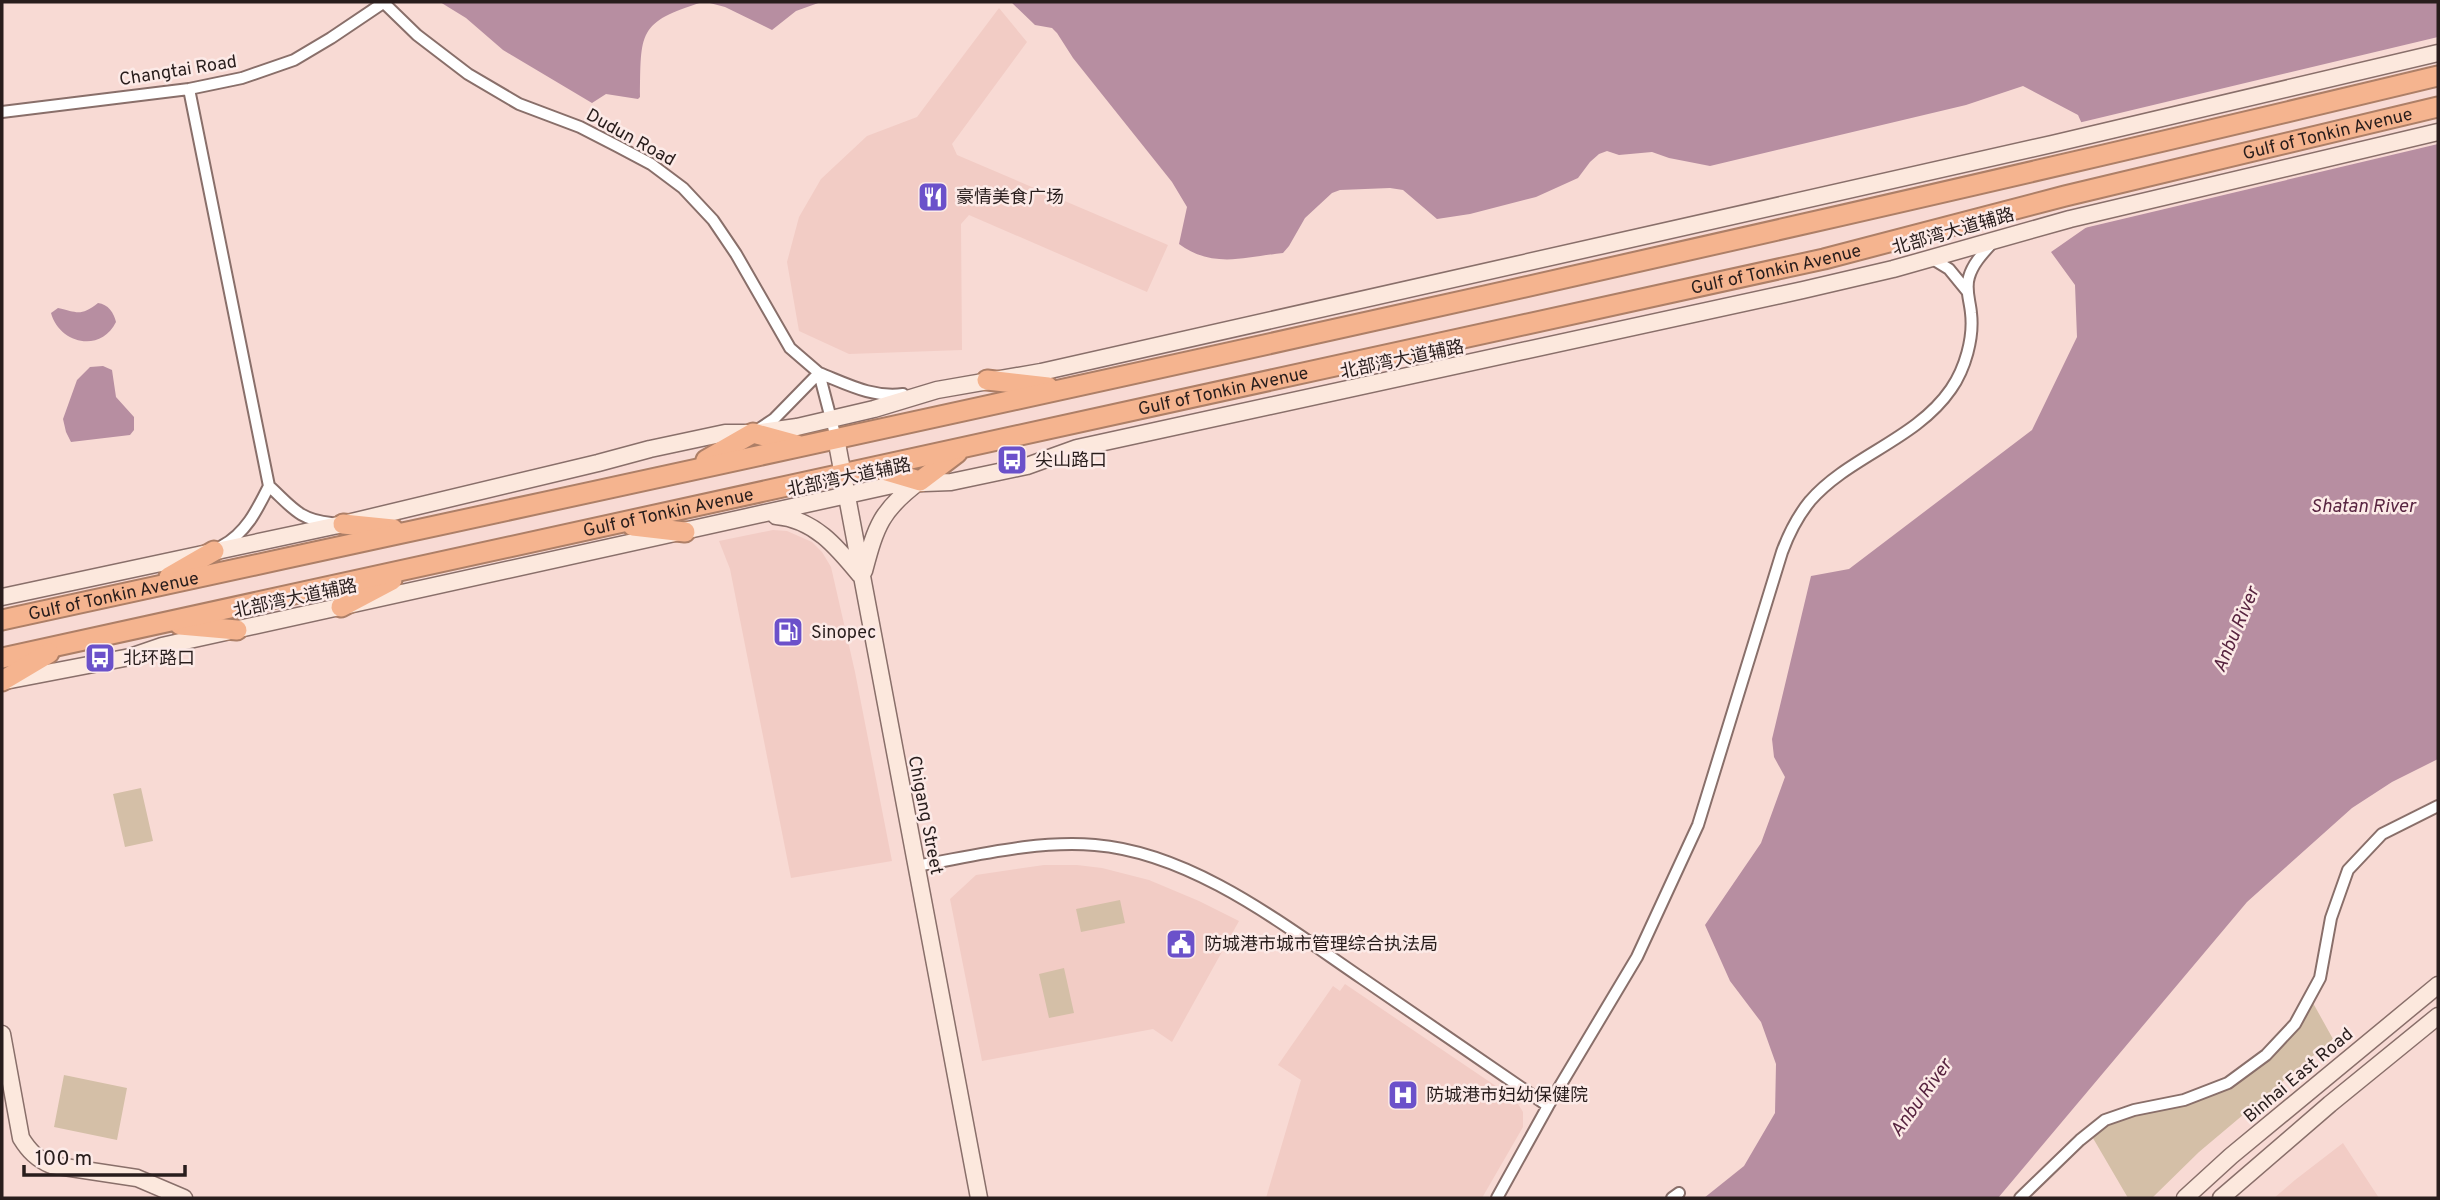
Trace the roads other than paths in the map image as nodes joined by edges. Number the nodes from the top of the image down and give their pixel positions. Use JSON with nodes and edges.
{"nodes":[{"id":1,"x":383,"y":2,"type":"edge"},
{"id":2,"x":2438,"y":53,"type":"edge"},
{"id":3,"x":2438,"y":76,"type":"edge"},
{"id":4,"x":189,"y":89,"type":"junction"},
{"id":5,"x":2438,"y":107,"type":"edge"},
{"id":6,"x":2,"y":112,"type":"edge"},
{"id":7,"x":2438,"y":132,"type":"edge"},
{"id":8,"x":1998,"y":237,"type":"junction"},
{"id":9,"x":1929,"y":257,"type":"junction"},
{"id":10,"x":1967,"y":291,"type":"junction"},
{"id":11,"x":819,"y":373,"type":"junction"},
{"id":12,"x":987,"y":380,"type":"junction"},
{"id":13,"x":1063,"y":389,"type":"junction"},
{"id":14,"x":937,"y":390,"type":"junction"},
{"id":15,"x":834,"y":429,"type":"junction"},
{"id":16,"x":753,"y":433,"type":"junction"},
{"id":17,"x":802,"y":446,"type":"junction"},
{"id":18,"x":964,"y":448,"type":"junction"},
{"id":19,"x":876,"y":468,"type":"junction"},
{"id":20,"x":688,"y":471,"type":"junction"},
{"id":21,"x":843,"y":475,"type":"junction"},
{"id":22,"x":920,"y":481,"type":"junction"},
{"id":23,"x":269,"y":486,"type":"junction"},
{"id":24,"x":847,"y":496,"type":"junction"},
{"id":25,"x":764,"y":515,"type":"junction"},
{"id":26,"x":343,"y":524,"type":"junction"},
{"id":27,"x":618,"y":524,"type":"junction"},
{"id":28,"x":412,"y":531,"type":"junction"},
{"id":29,"x":685,"y":532,"type":"junction"},
{"id":30,"x":214,"y":551,"type":"junction"},
{"id":31,"x":414,"y":568,"type":"junction"},
{"id":32,"x":862,"y":577,"type":"junction"},
{"id":33,"x":152,"y":587,"type":"junction"},
{"id":34,"x":2,"y":597,"type":"edge"},
{"id":35,"x":341,"y":607,"type":"junction"},
{"id":36,"x":2,"y":620,"type":"edge"},
{"id":37,"x":161,"y":623,"type":"junction"},
{"id":38,"x":237,"y":630,"type":"junction"},
{"id":39,"x":64,"y":644,"type":"junction"},
{"id":40,"x":2,"y":658,"type":"edge"},
{"id":41,"x":2,"y":682,"type":"edge"},
{"id":42,"x":2438,"y":806,"type":"edge"},
{"id":43,"x":916,"y":866,"type":"junction"},
{"id":44,"x":2438,"y":985,"type":"edge"},
{"id":45,"x":2438,"y":1016,"type":"edge"},
{"id":46,"x":2,"y":1034,"type":"edge"},
{"id":47,"x":1548,"y":1106,"type":"junction"},
{"id":48,"x":184,"y":1198,"type":"edge"},
{"id":49,"x":979,"y":1198,"type":"edge"},
{"id":50,"x":1497,"y":1198,"type":"edge"},
{"id":51,"x":2020,"y":1198,"type":"edge"},
{"id":52,"x":2185,"y":1198,"type":"edge"},
{"id":53,"x":2221,"y":1198,"type":"edge"}],
"edges":[{"from":1,"to":4,"type":"street","name":"Changtai Road"},
{"from":1,"to":11,"type":"street","name":"Dudun Road"},
{"from":2,"to":12,"type":"main road"},
{"from":3,"to":13,"type":"highway","name":"Gulf of Tonkin Avenue"},
{"from":4,"to":6,"type":"street","name":"Changtai Road"},
{"from":4,"to":23,"type":"street"},
{"from":5,"to":18,"type":"highway","name":"Gulf of Tonkin Avenue"},
{"from":7,"to":8,"type":"main road","name":"北部湾大道辅路"},
{"from":8,"to":9,"type":"main road","name":"北部湾大道辅路"},
{"from":8,"to":10,"type":"street"},
{"from":9,"to":10,"type":"street"},
{"from":9,"to":22,"type":"main road","name":"北部湾大道辅路"},
{"from":10,"to":47,"type":"street"},
{"from":11,"to":14,"type":"street","name":"Dudun Road"},
{"from":11,"to":15,"type":"street"},
{"from":11,"to":16,"type":"street"},
{"from":12,"to":13,"type":"highway"},
{"from":12,"to":14,"type":"main road"},
{"from":13,"to":15,"type":"highway","name":"Gulf of Tonkin Avenue"},
{"from":14,"to":15,"type":"main road"},
{"from":15,"to":16,"type":"main road"},
{"from":15,"to":17,"type":"highway","name":"Gulf of Tonkin Avenue"},
{"from":15,"to":21,"type":"main road","name":"Chigang Street"},
{"from":16,"to":17,"type":"highway"},
{"from":16,"to":20,"type":"highway"},
{"from":16,"to":26,"type":"main road"},
{"from":17,"to":20,"type":"highway","name":"Gulf of Tonkin Avenue"},
{"from":18,"to":19,"type":"highway","name":"Gulf of Tonkin Avenue"},
{"from":18,"to":22,"type":"highway"},
{"from":19,"to":21,"type":"highway","name":"Gulf of Tonkin Avenue"},
{"from":19,"to":22,"type":"highway"},
{"from":20,"to":28,"type":"highway","name":"Gulf of Tonkin Avenue"},
{"from":21,"to":24,"type":"main road","name":"Chigang Street"},
{"from":21,"to":27,"type":"highway","name":"Gulf of Tonkin Avenue"},
{"from":22,"to":24,"type":"main road","name":"北部湾大道辅路"},
{"from":22,"to":32,"type":"main road"},
{"from":23,"to":26,"type":"street"},
{"from":23,"to":30,"type":"street"},
{"from":24,"to":25,"type":"main road","name":"北部湾大道辅路"},
{"from":24,"to":32,"type":"main road","name":"Chigang Street"},
{"from":25,"to":29,"type":"main road","name":"北部湾大道辅路"},
{"from":25,"to":32,"type":"main road"},
{"from":26,"to":28,"type":"highway"},
{"from":26,"to":30,"type":"main road"},
{"from":27,"to":29,"type":"highway"},
{"from":27,"to":31,"type":"highway","name":"Gulf of Tonkin Avenue"},
{"from":28,"to":33,"type":"highway","name":"Gulf of Tonkin Avenue"},
{"from":29,"to":35,"type":"main road","name":"北部湾大道辅路"},
{"from":30,"to":33,"type":"highway"},
{"from":30,"to":34,"type":"main road"},
{"from":31,"to":35,"type":"highway"},
{"from":31,"to":37,"type":"highway","name":"Gulf of Tonkin Avenue"},
{"from":32,"to":43,"type":"main road","name":"Chigang Street"},
{"from":33,"to":36,"type":"highway","name":"Gulf of Tonkin Avenue"},
{"from":35,"to":38,"type":"main road","name":"北部湾大道辅路"},
{"from":37,"to":38,"type":"highway"},
{"from":37,"to":39,"type":"highway","name":"Gulf of Tonkin Avenue"},
{"from":38,"to":41,"type":"main road","name":"北部湾大道辅路"},
{"from":39,"to":40,"type":"highway","name":"Gulf of Tonkin Avenue"},
{"from":39,"to":41,"type":"highway"},
{"from":42,"to":51,"type":"street"},
{"from":43,"to":47,"type":"street"},
{"from":43,"to":49,"type":"main road","name":"Chigang Street"},
{"from":44,"to":52,"type":"main road","name":"Binhai East Road"},
{"from":45,"to":53,"type":"main road"},
{"from":46,"to":48,"type":"main road"},
{"from":47,"to":50,"type":"street"}]}
